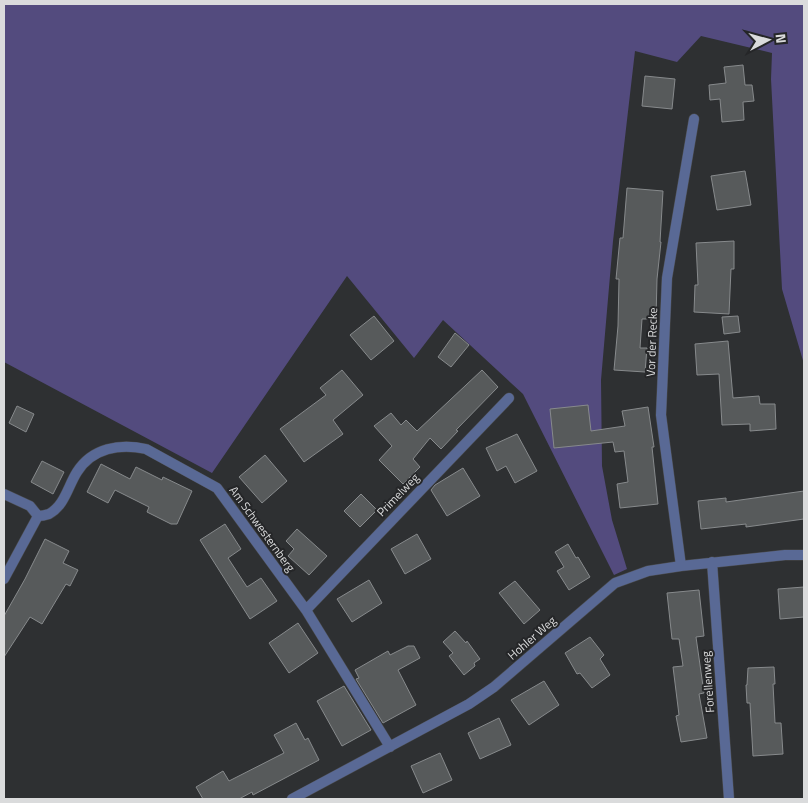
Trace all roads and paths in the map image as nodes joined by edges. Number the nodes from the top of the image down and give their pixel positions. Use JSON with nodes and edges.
{"nodes":[{"id":1,"x":694,"y":119,"type":"dead end"},
{"id":2,"x":509,"y":398,"type":"dead end"},
{"id":3,"x":4,"y":494,"type":"edge"},
{"id":4,"x":38,"y":516,"type":"junction"},
{"id":5,"x":804,"y":555,"type":"edge"},
{"id":6,"x":712,"y":562,"type":"junction"},
{"id":7,"x":682,"y":566,"type":"junction"},
{"id":8,"x":4,"y":578,"type":"edge"},
{"id":9,"x":306,"y":610,"type":"junction"},
{"id":10,"x":390,"y":747,"type":"junction"},
{"id":11,"x":292,"y":799,"type":"edge"},
{"id":12,"x":729,"y":799,"type":"edge"}],
"edges":[{"from":1,"to":7,"type":"street","name":"Vor der Recke"},
{"from":2,"to":9,"type":"street","name":"Primelweg"},
{"from":3,"to":4,"type":"street"},
{"from":4,"to":8,"type":"street"},
{"from":4,"to":9,"type":"street","name":"Am Schwesternberg"},
{"from":5,"to":6,"type":"street","name":"Hohler Weg"},
{"from":6,"to":7,"type":"street","name":"Hohler Weg"},
{"from":6,"to":12,"type":"street","name":"Forellenweg"},
{"from":7,"to":10,"type":"street","name":"Hohler Weg"},
{"from":9,"to":10,"type":"street","name":"Am Schwesternberg"},
{"from":10,"to":11,"type":"street","name":"Hohler Weg"}]}
